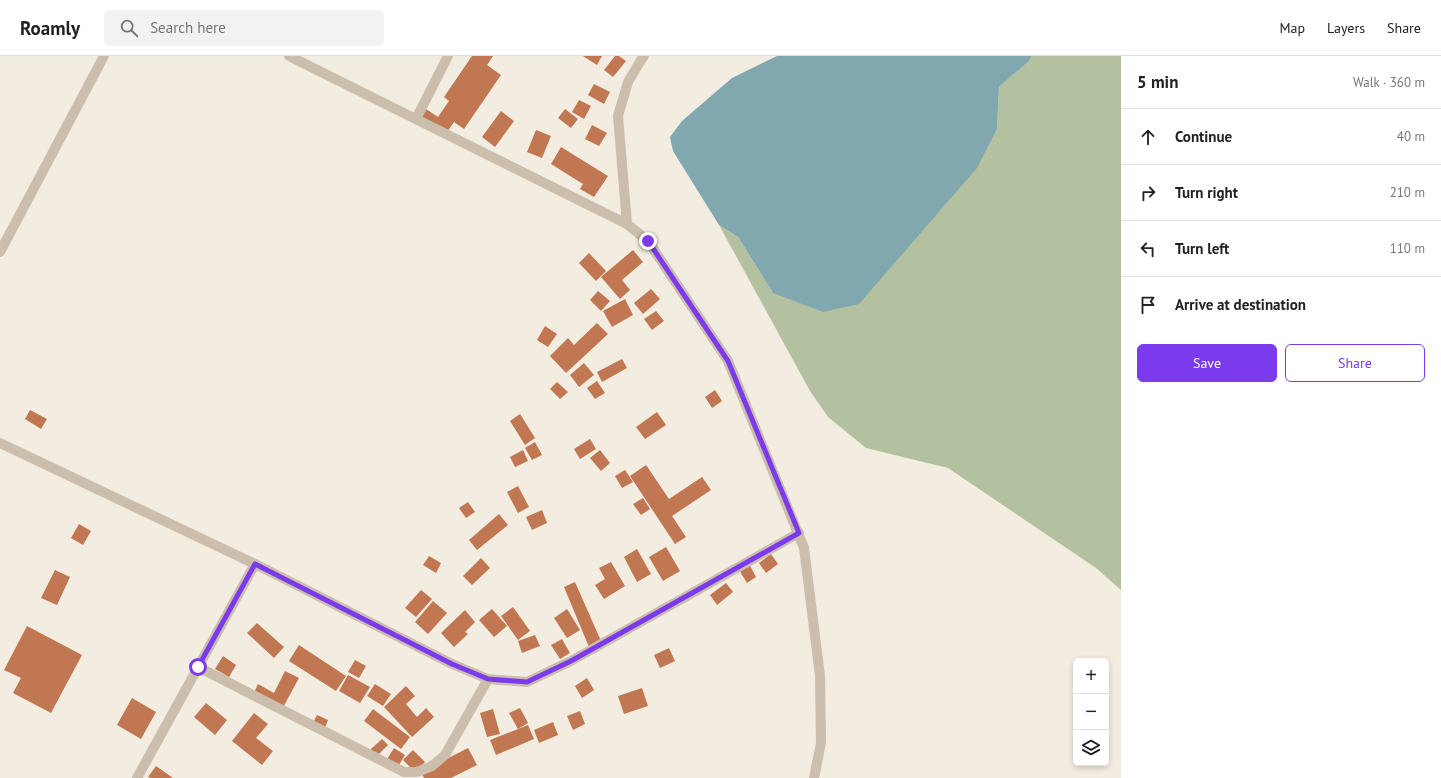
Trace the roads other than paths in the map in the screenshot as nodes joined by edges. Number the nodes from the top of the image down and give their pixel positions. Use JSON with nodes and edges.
{"nodes":[{"id":1,"x":104,"y":56,"type":"edge"},
{"id":2,"x":289,"y":56,"type":"edge"},
{"id":3,"x":448,"y":56,"type":"edge"},
{"id":4,"x":644,"y":56,"type":"edge"},
{"id":5,"x":416,"y":120,"type":"junction"},
{"id":6,"x":627,"y":224,"type":"junction"},
{"id":7,"x":0,"y":252,"type":"edge"},
{"id":8,"x":0,"y":442,"type":"edge"},
{"id":9,"x":799,"y":533,"type":"junction"},
{"id":10,"x":255,"y":564,"type":"junction"},
{"id":11,"x":198,"y":667,"type":"junction"},
{"id":12,"x":488,"y":679,"type":"junction"},
{"id":13,"x":137,"y":778,"type":"edge"},
{"id":14,"x":814,"y":778,"type":"edge"}],
"edges":[{"from":1,"to":7,"type":"street"},
{"from":2,"to":5,"type":"street"},
{"from":3,"to":5,"type":"street"},
{"from":4,"to":6,"type":"street"},
{"from":5,"to":6,"type":"street"},
{"from":6,"to":9,"type":"street"},
{"from":8,"to":10,"type":"street"},
{"from":9,"to":12,"type":"street"},
{"from":9,"to":14,"type":"street"},
{"from":10,"to":11,"type":"street"},
{"from":10,"to":12,"type":"street"},
{"from":11,"to":12,"type":"street"},
{"from":11,"to":13,"type":"street"}]}
